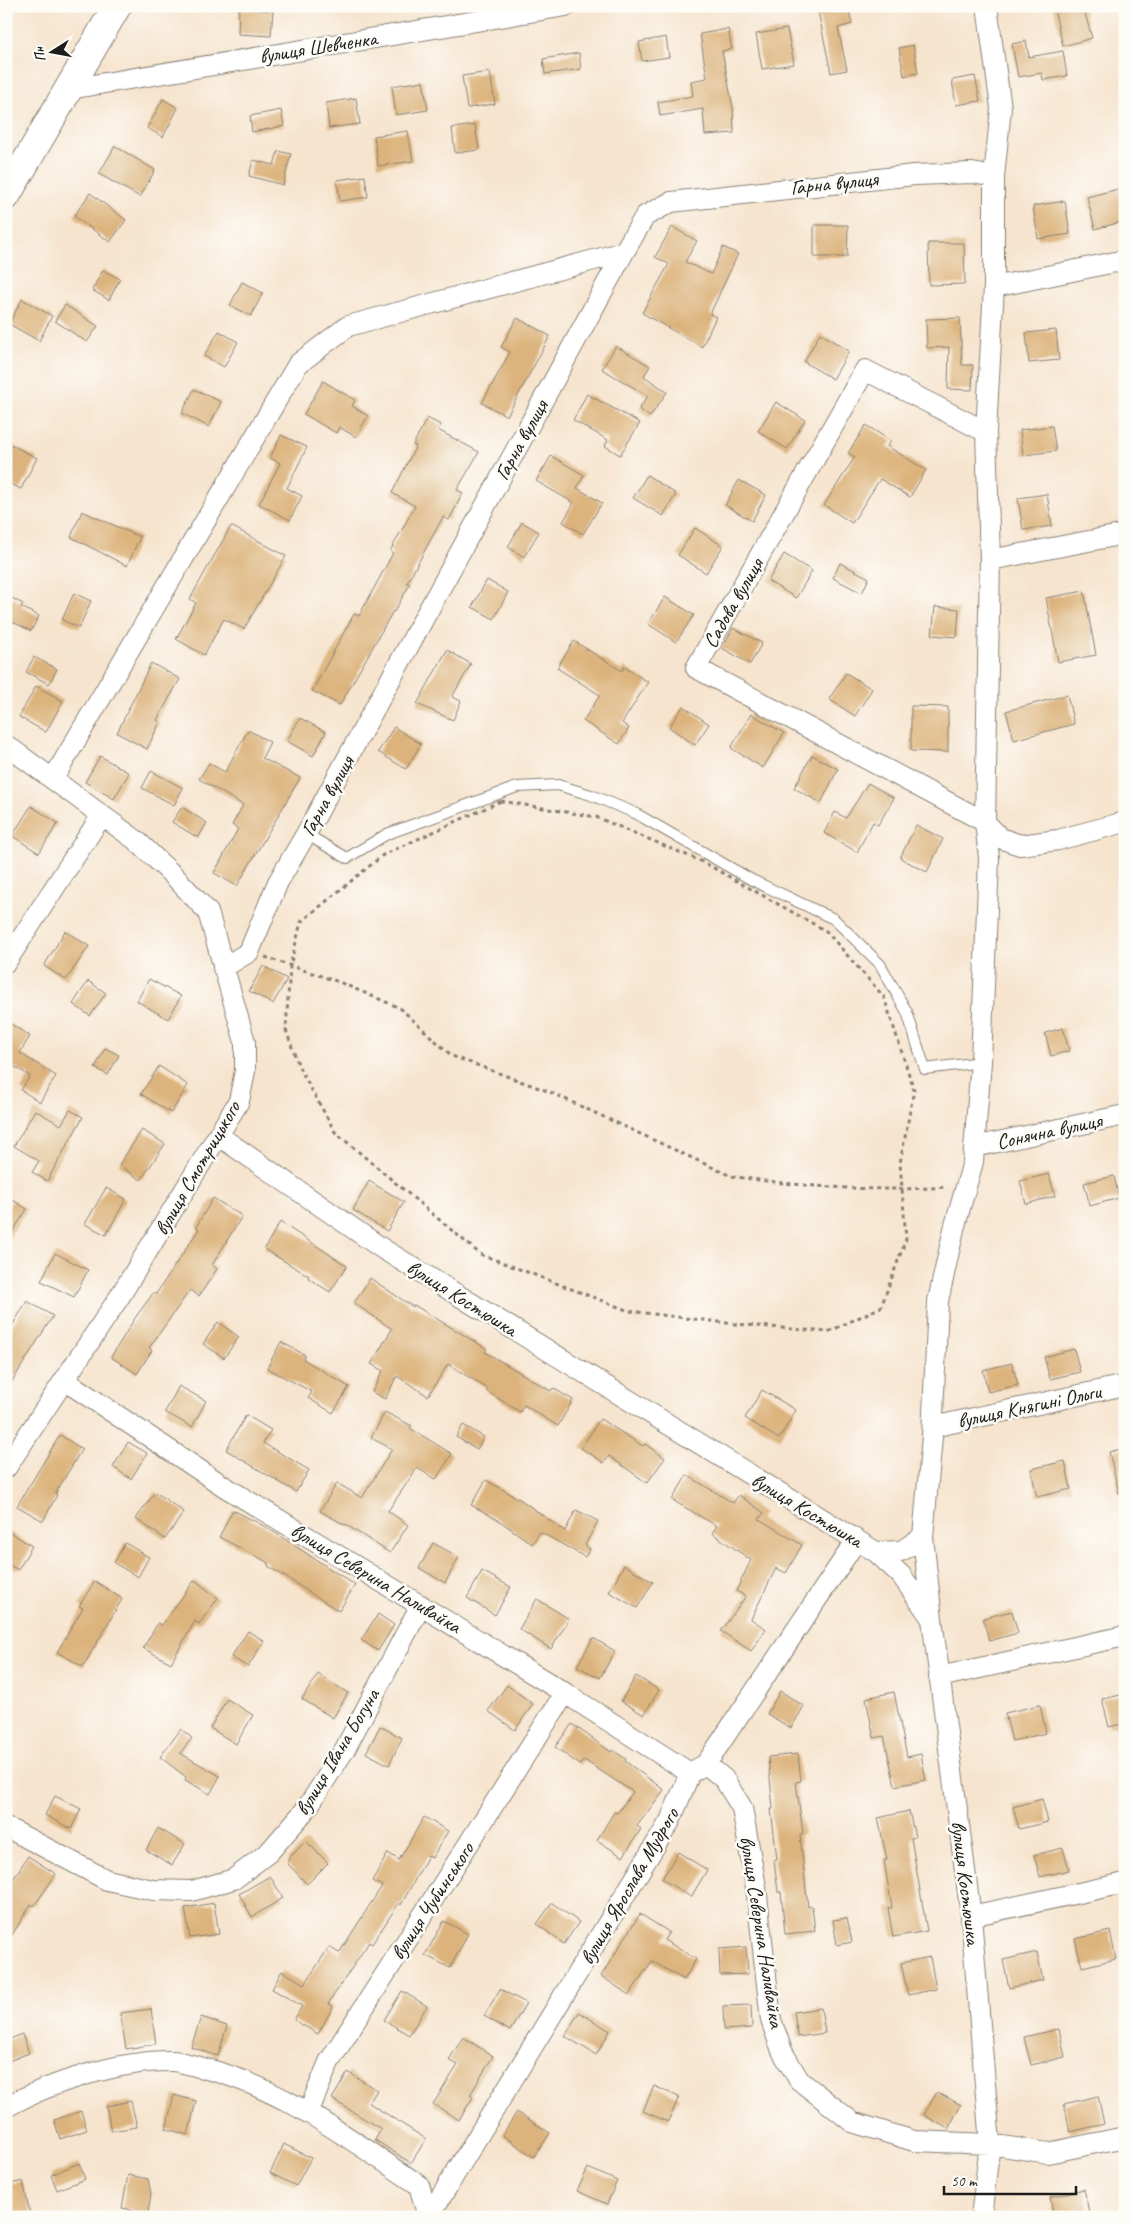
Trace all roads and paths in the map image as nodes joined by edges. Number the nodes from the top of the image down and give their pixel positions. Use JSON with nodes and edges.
{"nodes":[{"id":1,"x":117,"y":6,"type":"edge"},
{"id":2,"x":460,"y":6,"type":"edge"},
{"id":3,"x":566,"y":6,"type":"edge"},
{"id":4,"x":986,"y":6,"type":"edge"},
{"id":5,"x":450,"y":25,"type":"junction"},
{"id":6,"x":70,"y":89,"type":"junction"},
{"id":7,"x":994,"y":177,"type":"junction"},
{"id":8,"x":6,"y":196,"type":"edge"},
{"id":9,"x":624,"y":252,"type":"junction"},
{"id":10,"x":1125,"y":260,"type":"edge"},
{"id":11,"x":994,"y":287,"type":"junction"},
{"id":12,"x":986,"y":432,"type":"junction"},
{"id":13,"x":1125,"y":534,"type":"edge"},
{"id":14,"x":990,"y":560,"type":"junction"},
{"id":15,"x":6,"y":745,"type":"edge"},
{"id":16,"x":54,"y":779,"type":"junction"},
{"id":17,"x":102,"y":815,"type":"junction"},
{"id":18,"x":985,"y":822,"type":"junction"},
{"id":19,"x":1125,"y":822,"type":"edge"},
{"id":20,"x":306,"y":834,"type":"junction"},
{"id":21,"x":249,"y":952,"type":"junction"},
{"id":22,"x":6,"y":962,"type":"edge"},
{"id":23,"x":290,"y":966,"type":"junction"},
{"id":24,"x":223,"y":968,"type":"junction"},
{"id":25,"x":981,"y":1062,"type":"junction"},
{"id":26,"x":1125,"y":1115,"type":"edge"},
{"id":27,"x":219,"y":1136,"type":"junction"},
{"id":28,"x":974,"y":1146,"type":"junction"},
{"id":29,"x":966,"y":1186,"type":"junction"},
{"id":30,"x":903,"y":1190,"type":"junction"},
{"id":31,"x":64,"y":1380,"type":"junction"},
{"id":32,"x":1125,"y":1385,"type":"edge"},
{"id":33,"x":933,"y":1427,"type":"junction"},
{"id":34,"x":6,"y":1468,"type":"edge"},
{"id":35,"x":923,"y":1537,"type":"junction"},
{"id":36,"x":856,"y":1542,"type":"junction"},
{"id":37,"x":876,"y":1552,"type":"junction"},
{"id":38,"x":421,"y":1605,"type":"junction"},
{"id":39,"x":932,"y":1619,"type":"junction"},
{"id":40,"x":1125,"y":1636,"type":"edge"},
{"id":41,"x":938,"y":1677,"type":"junction"},
{"id":42,"x":565,"y":1693,"type":"junction"},
{"id":43,"x":698,"y":1769,"type":"junction"},
{"id":44,"x":8,"y":1833,"type":"edge"},
{"id":45,"x":1125,"y":1883,"type":"edge"},
{"id":46,"x":971,"y":1916,"type":"junction"},
{"id":47,"x":6,"y":2107,"type":"edge"},
{"id":48,"x":308,"y":2113,"type":"junction"},
{"id":49,"x":1125,"y":2137,"type":"edge"},
{"id":50,"x":990,"y":2144,"type":"junction"},
{"id":51,"x":430,"y":2217,"type":"edge"},
{"id":52,"x":981,"y":2217,"type":"edge"}],
"edges":[{"from":1,"to":6,"type":"main road"},
{"from":2,"to":5,"type":"street"},
{"from":3,"to":5,"type":"street","name":"вулиця Шевченка"},
{"from":4,"to":7,"type":"street"},
{"from":5,"to":6,"type":"street","name":"вулиця Шевченка"},
{"from":6,"to":8,"type":"main road"},
{"from":7,"to":9,"type":"street","name":"Гарна вулиця"},
{"from":7,"to":11,"type":"street"},
{"from":9,"to":16,"type":"street"},
{"from":9,"to":20,"type":"street","name":"Гарна вулиця"},
{"from":10,"to":11,"type":"street"},
{"from":11,"to":12,"type":"street"},
{"from":12,"to":14,"type":"street"},
{"from":12,"to":18,"type":"street","name":"Садова вулиця"},
{"from":13,"to":14,"type":"street"},
{"from":14,"to":18,"type":"street"},
{"from":15,"to":16,"type":"street","name":"вулиця Смотрицького"},
{"from":16,"to":17,"type":"street","name":"вулиця Смотрицького"},
{"from":17,"to":22,"type":"street"},
{"from":17,"to":24,"type":"street","name":"вулиця Смотрицького"},
{"from":18,"to":19,"type":"street"},
{"from":18,"to":25,"type":"street"},
{"from":20,"to":21,"type":"street","name":"Гарна вулиця"},
{"from":20,"to":25,"type":"lane"},
{"from":21,"to":23,"type":"path"},
{"from":21,"to":24,"type":"street"},
{"from":23,"to":30,"type":"path"},
{"from":23,"to":30,"type":"path"},
{"from":23,"to":30,"type":"path"},
{"from":24,"to":27,"type":"street","name":"вулиця Смотрицького"},
{"from":25,"to":28,"type":"street"},
{"from":26,"to":28,"type":"street","name":"Сонячна вулиця"},
{"from":27,"to":31,"type":"street","name":"вулиця Смотрицького"},
{"from":27,"to":36,"type":"street","name":"вулиця Костюшка"},
{"from":28,"to":29,"type":"street"},
{"from":29,"to":30,"type":"path"},
{"from":29,"to":33,"type":"street"},
{"from":31,"to":34,"type":"street","name":"вулиця Смотрицького"},
{"from":31,"to":38,"type":"street","name":"вулиця Северина Наливайка"},
{"from":32,"to":33,"type":"street","name":"вулиця Княгині Ольги"},
{"from":33,"to":35,"type":"street"},
{"from":35,"to":37,"type":"street"},
{"from":35,"to":39,"type":"street"},
{"from":36,"to":37,"type":"street","name":"вулиця Костюшка"},
{"from":36,"to":43,"type":"street","name":"вулиця Ярослава Мудрого"},
{"from":37,"to":39,"type":"street","name":"вулиця Костюшка"},
{"from":38,"to":42,"type":"street","name":"вулиця Северина Наливайка"},
{"from":38,"to":44,"type":"street","name":"вулиця Івана Богуна"},
{"from":39,"to":41,"type":"street","name":"вулиця Костюшка"},
{"from":40,"to":41,"type":"street"},
{"from":41,"to":46,"type":"street","name":"вулиця Костюшка"},
{"from":42,"to":43,"type":"street","name":"вулиця Северина Наливайка"},
{"from":42,"to":48,"type":"street","name":"вулиця Чубинського"},
{"from":43,"to":50,"type":"street","name":"вулиця Северина Наливайка"},
{"from":43,"to":51,"type":"street","name":"вулиця Ярослава Мудрого"},
{"from":45,"to":46,"type":"street"},
{"from":46,"to":50,"type":"street","name":"вулиця Костюшка"},
{"from":47,"to":48,"type":"street"},
{"from":48,"to":51,"type":"street"},
{"from":49,"to":50,"type":"street","name":"вулиця Северина Наливайка"},
{"from":50,"to":52,"type":"street","name":"вулиця Костюшка"}]}
